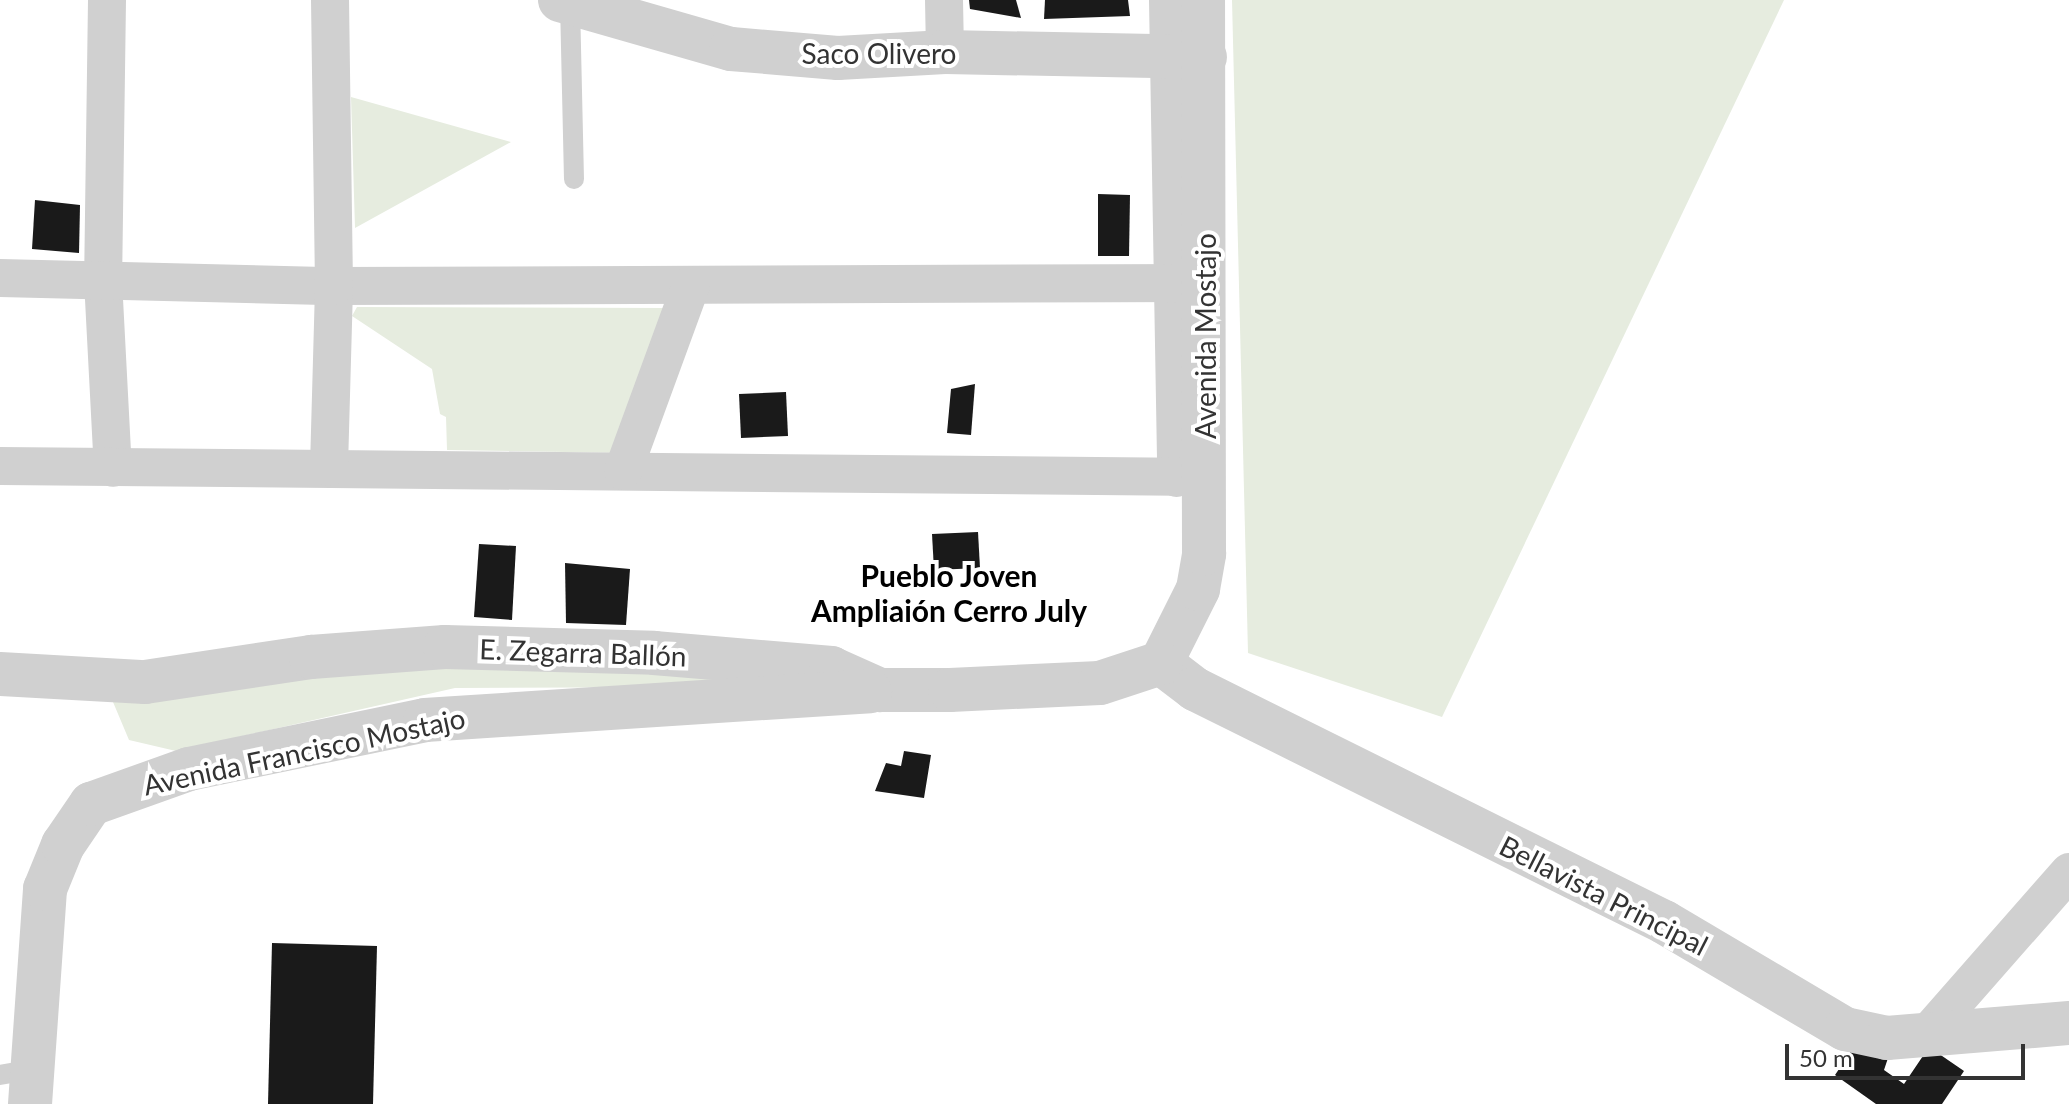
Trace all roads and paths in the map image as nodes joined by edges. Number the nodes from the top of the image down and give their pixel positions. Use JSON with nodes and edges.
{"nodes":[{"id":1,"x":107,"y":0,"type":"edge"},
{"id":2,"x":330,"y":0,"type":"edge"},
{"id":3,"x":944,"y":0,"type":"edge"},
{"id":4,"x":1168,"y":0,"type":"edge"},
{"id":5,"x":1203,"y":0,"type":"edge"},
{"id":6,"x":565,"y":1,"type":"edge"},
{"id":7,"x":945,"y":52,"type":"junction"},
{"id":8,"x":1187,"y":57,"type":"junction"},
{"id":9,"x":574,"y":179,"type":"dead end"},
{"id":10,"x":0,"y":278,"type":"edge"},
{"id":11,"x":103,"y":280,"type":"junction"},
{"id":12,"x":1190,"y":283,"type":"junction"},
{"id":13,"x":691,"y":285,"type":"junction"},
{"id":14,"x":334,"y":286,"type":"junction"},
{"id":15,"x":0,"y":466,"type":"edge"},
{"id":16,"x":329,"y":467,"type":"junction"},
{"id":17,"x":113,"y":468,"type":"junction"},
{"id":18,"x":623,"y":471,"type":"junction"},
{"id":19,"x":1190,"y":478,"type":"junction"},
{"id":20,"x":1161,"y":663,"type":"junction"},
{"id":21,"x":0,"y":674,"type":"edge"},
{"id":22,"x":880,"y":690,"type":"junction"},
{"id":23,"x":2069,"y":872,"type":"edge"},
{"id":24,"x":2069,"y":1023,"type":"edge"},
{"id":25,"x":1926,"y":1035,"type":"junction"},
{"id":26,"x":21,"y":1083,"type":"edge"}],
"edges":[{"from":1,"to":11,"type":"street"},
{"from":2,"to":14,"type":"street"},
{"from":3,"to":7,"type":"street"},
{"from":4,"to":8,"type":"street"},
{"from":5,"to":8,"type":"street","name":"Avenida Mostajo"},
{"from":6,"to":7,"type":"street","name":"Saco Olivero"},
{"from":6,"to":9,"type":"lane"},
{"from":7,"to":8,"type":"street","name":"Saco Olivero"},
{"from":8,"to":12,"type":"street","name":"Avenida Mostajo"},
{"from":10,"to":11,"type":"street"},
{"from":11,"to":14,"type":"street"},
{"from":11,"to":17,"type":"street"},
{"from":12,"to":13,"type":"street"},
{"from":12,"to":19,"type":"street","name":"Avenida Mostajo"},
{"from":13,"to":14,"type":"street"},
{"from":13,"to":18,"type":"street"},
{"from":14,"to":16,"type":"street"},
{"from":15,"to":17,"type":"street"},
{"from":16,"to":17,"type":"street"},
{"from":16,"to":18,"type":"street"},
{"from":18,"to":19,"type":"street"},
{"from":19,"to":20,"type":"street","name":"Avenida Mostajo"},
{"from":20,"to":22,"type":"street","name":"E. Zegarra Ballón"},
{"from":20,"to":25,"type":"street","name":"Bellavista Principal"},
{"from":21,"to":22,"type":"street","name":"E. Zegarra Ballón"},
{"from":22,"to":26,"type":"street","name":"Avenida Francisco Mostajo"},
{"from":23,"to":25,"type":"street"},
{"from":24,"to":25,"type":"street","name":"Bellavista Principal"}]}
